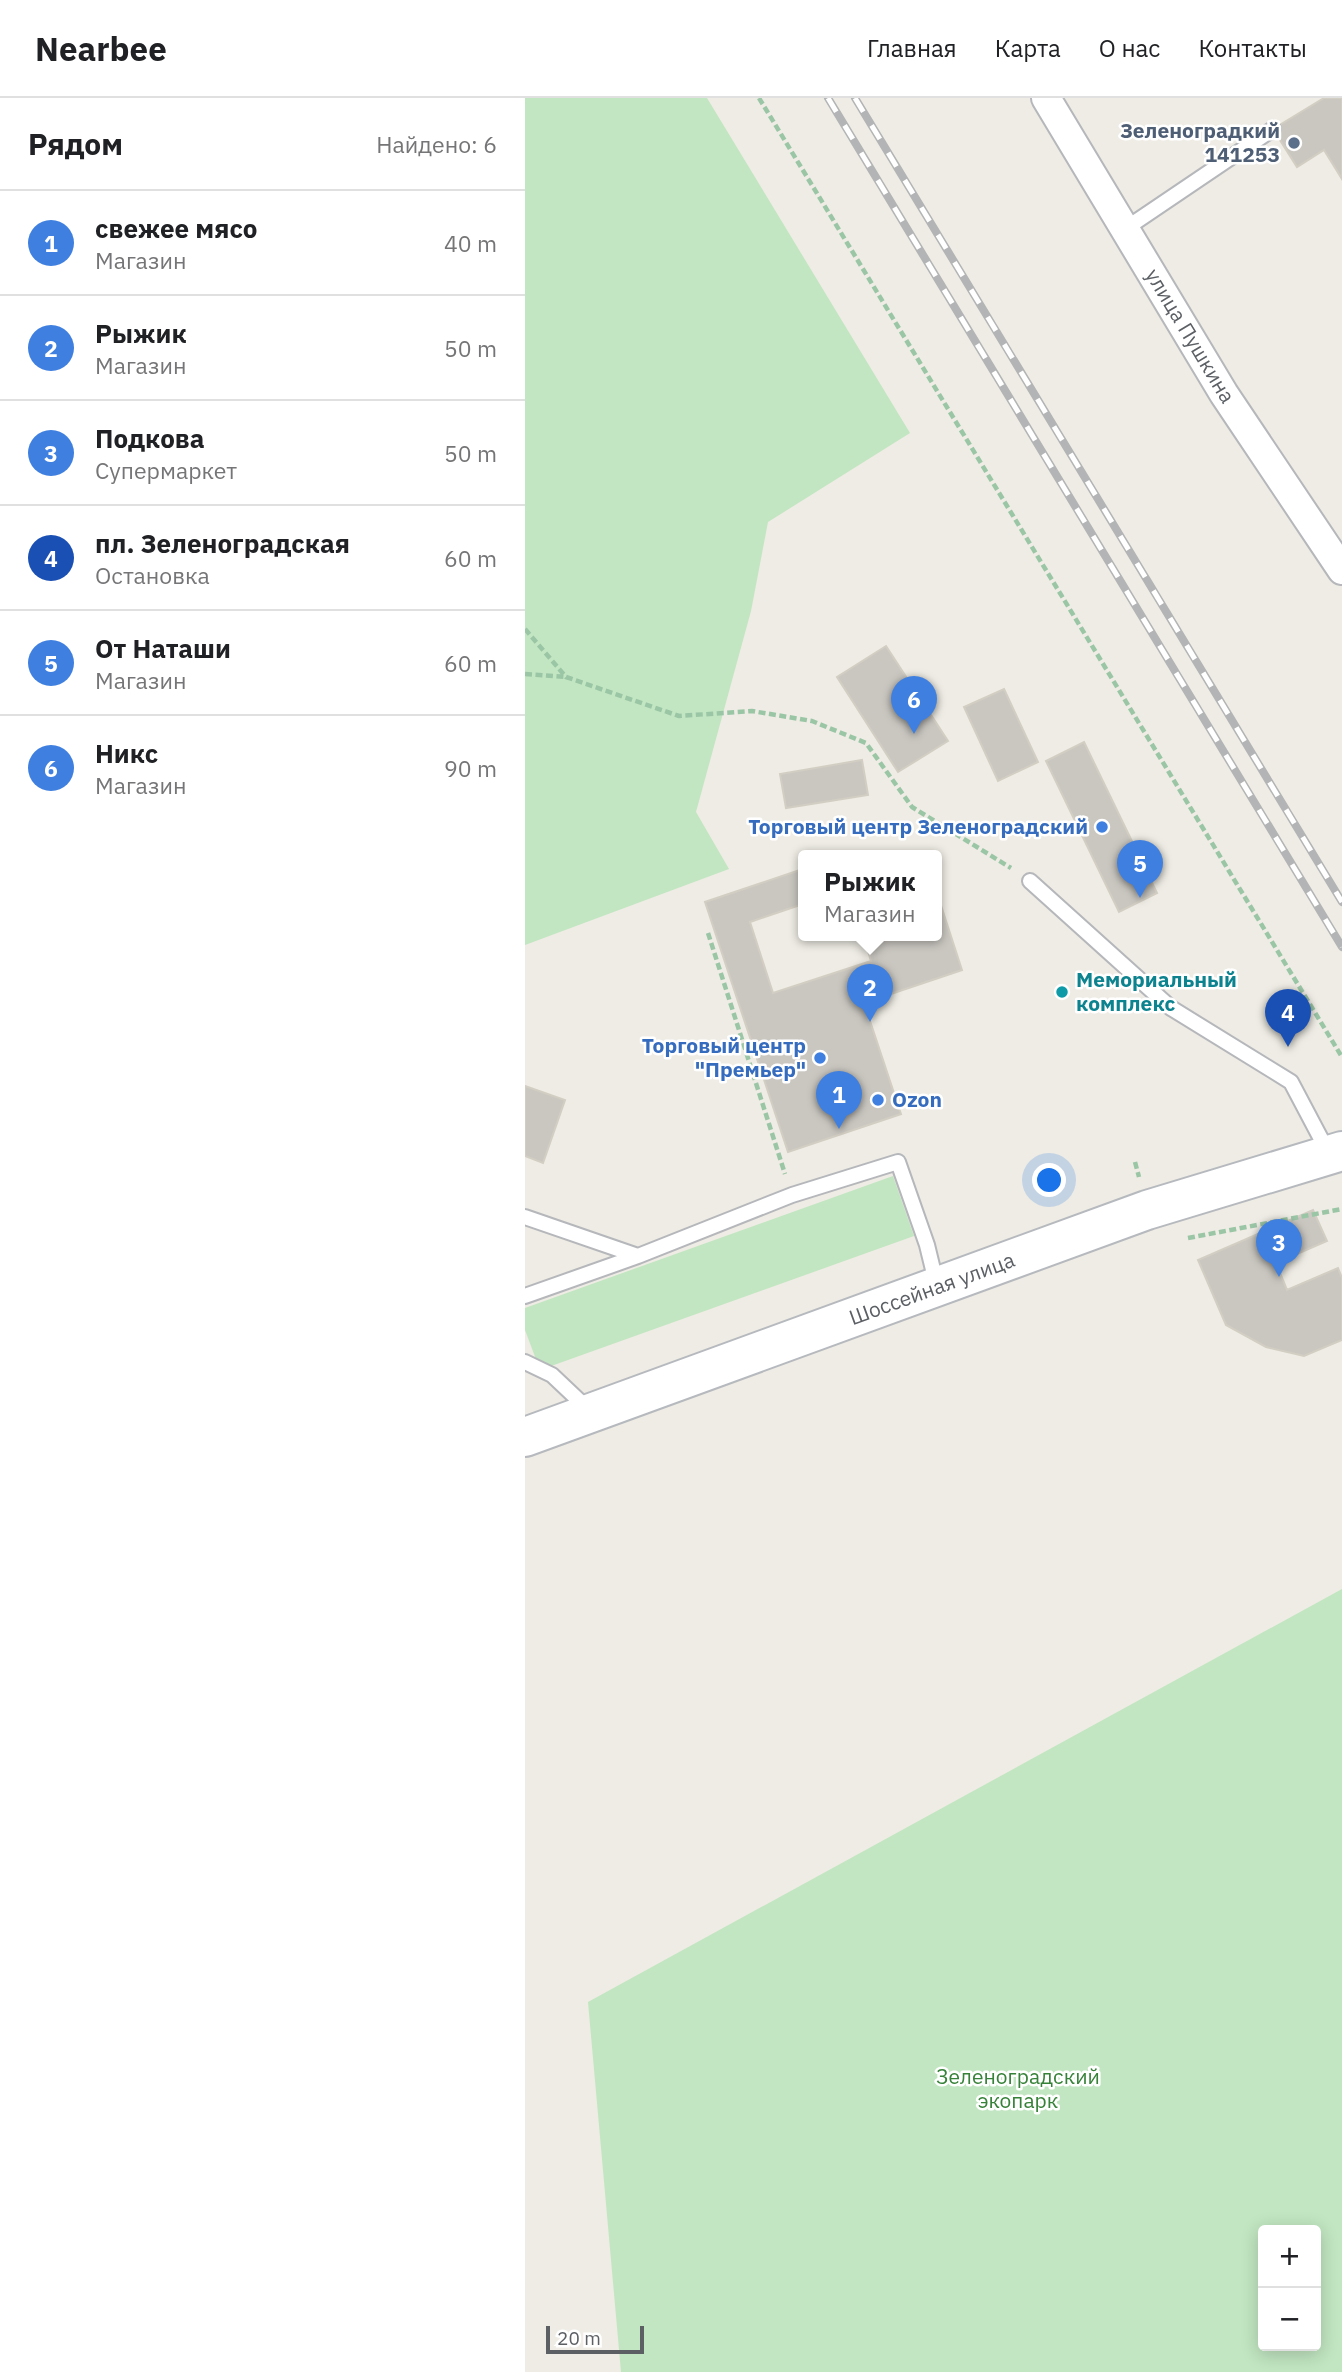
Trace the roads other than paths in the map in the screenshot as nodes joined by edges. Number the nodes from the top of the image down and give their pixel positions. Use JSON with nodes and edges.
{"nodes":[{"id":1,"x":1046,"y":98,"type":"edge"},
{"id":2,"x":1273,"y":130,"type":"dead end"},
{"id":3,"x":1125,"y":229,"type":"junction"},
{"id":4,"x":1342,"y":570,"type":"edge"},
{"id":5,"x":1030,"y":881,"type":"road end"},
{"id":6,"x":1338,"y":1159,"type":"edge"},
{"id":7,"x":525,"y":1217,"type":"edge"},
{"id":8,"x":638,"y":1256,"type":"junction"},
{"id":9,"x":937,"y":1288,"type":"junction"},
{"id":10,"x":525,"y":1296,"type":"edge"},
{"id":11,"x":525,"y":1362,"type":"edge"},
{"id":12,"x":593,"y":1413,"type":"junction"},
{"id":13,"x":525,"y":1437,"type":"edge"}],
"edges":[{"from":1,"to":3,"type":"street","name":"улица Пушкина"},
{"from":2,"to":3,"type":"lane"},
{"from":3,"to":4,"type":"street","name":"улица Пушкина"},
{"from":5,"to":6,"type":"lane"},
{"from":6,"to":9,"type":"street","name":"Шоссейная улица"},
{"from":7,"to":8,"type":"lane"},
{"from":8,"to":9,"type":"lane"},
{"from":8,"to":10,"type":"lane"},
{"from":9,"to":12,"type":"street","name":"Шоссейная улица"},
{"from":11,"to":12,"type":"lane"},
{"from":12,"to":13,"type":"street","name":"Шоссейная улица"}]}
